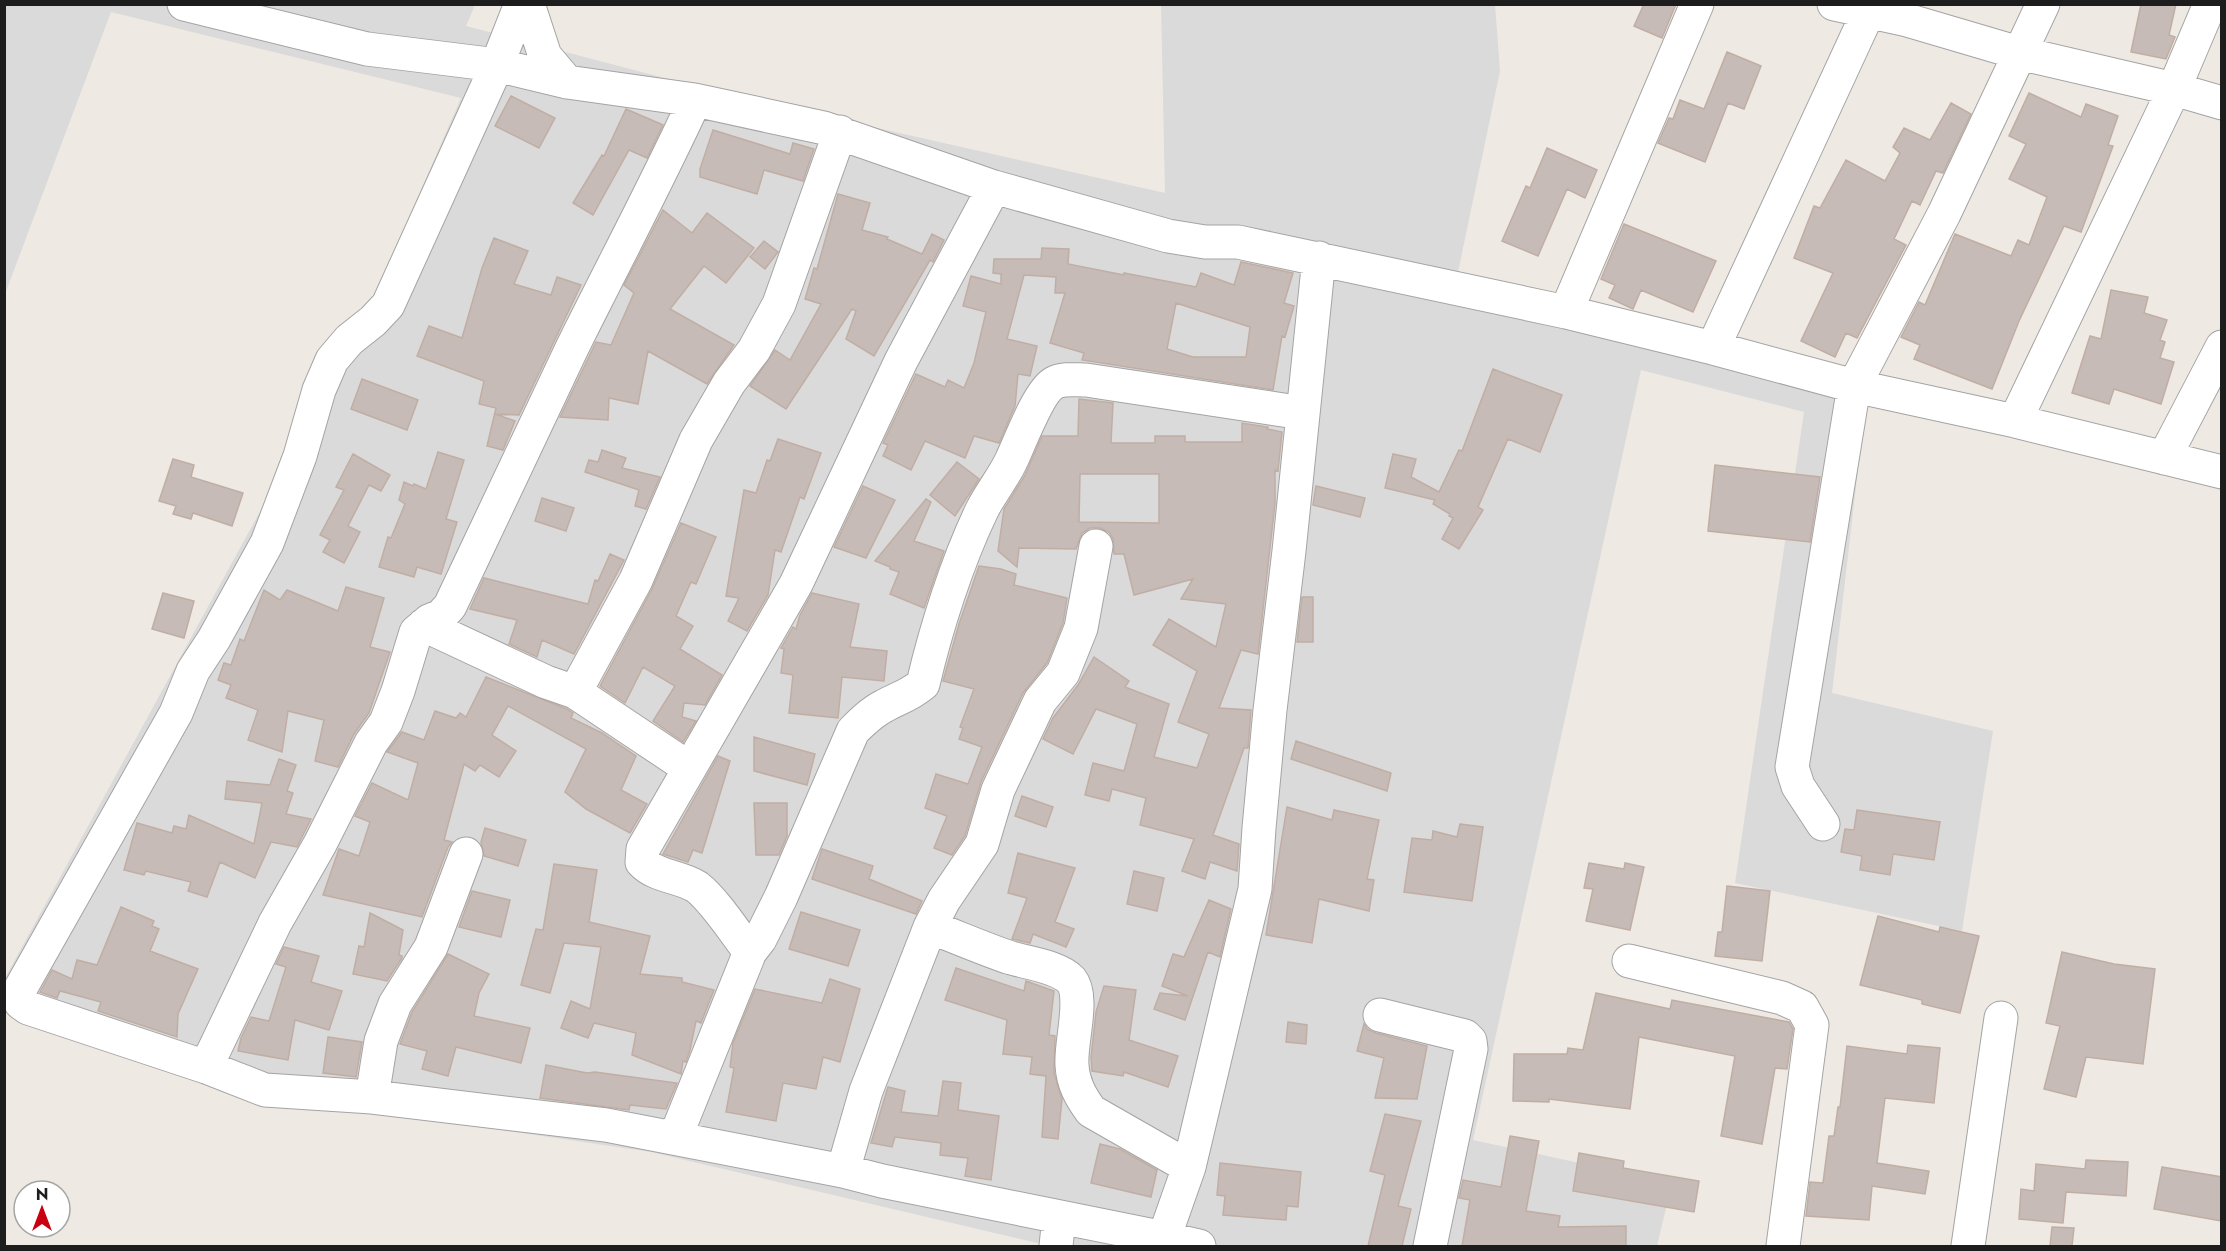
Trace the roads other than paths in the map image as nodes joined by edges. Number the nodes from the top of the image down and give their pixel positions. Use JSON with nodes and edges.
{"nodes":[{"id":1,"x":184,"y":4,"type":"edge"},
{"id":2,"x":522,"y":4,"type":"edge"},
{"id":3,"x":528,"y":4,"type":"edge"},
{"id":4,"x":1696,"y":4,"type":"edge"},
{"id":5,"x":1834,"y":4,"type":"edge"},
{"id":6,"x":2043,"y":4,"type":"edge"},
{"id":7,"x":2210,"y":4,"type":"edge"},
{"id":8,"x":1871,"y":9,"type":"edge"},
{"id":9,"x":2019,"y":52,"type":"junction"},
{"id":10,"x":497,"y":65,"type":"junction"},
{"id":11,"x":567,"y":82,"type":"junction"},
{"id":12,"x":2174,"y":89,"type":"junction"},
{"id":13,"x":695,"y":99,"type":"junction"},
{"id":14,"x":2222,"y":103,"type":"edge"},
{"id":15,"x":840,"y":132,"type":"junction"},
{"id":16,"x":994,"y":187,"type":"junction"},
{"id":17,"x":1318,"y":258,"type":"junction"},
{"id":18,"x":1566,"y":312,"type":"junction"},
{"id":19,"x":2222,"y":347,"type":"edge"},
{"id":20,"x":1713,"y":348,"type":"junction"},
{"id":21,"x":1854,"y":386,"type":"junction"},
{"id":22,"x":1303,"y":413,"type":"junction"},
{"id":23,"x":2015,"y":421,"type":"junction"},
{"id":24,"x":2164,"y":458,"type":"junction"},
{"id":25,"x":2222,"y":472,"type":"edge"},
{"id":26,"x":1096,"y":546,"type":"dead end"},
{"id":27,"x":424,"y":625,"type":"junction"},
{"id":28,"x":575,"y":692,"type":"junction"},
{"id":29,"x":689,"y":768,"type":"junction"},
{"id":30,"x":1823,"y":824,"type":"dead end"},
{"id":31,"x":466,"y":854,"type":"dead end"},
{"id":32,"x":930,"y":927,"type":"junction"},
{"id":33,"x":750,"y":952,"type":"junction"},
{"id":34,"x":1629,"y":961,"type":"dead end"},
{"id":35,"x":1380,"y":1015,"type":"dead end"},
{"id":36,"x":2001,"y":1018,"type":"dead end"},
{"id":37,"x":206,"y":1067,"type":"junction"},
{"id":38,"x":372,"y":1097,"type":"junction"},
{"id":39,"x":675,"y":1138,"type":"junction"},
{"id":40,"x":1189,"y":1167,"type":"junction"},
{"id":41,"x":843,"y":1171,"type":"junction"},
{"id":42,"x":1058,"y":1232,"type":"edge"},
{"id":43,"x":1164,"y":1238,"type":"junction"},
{"id":44,"x":1199,"y":1246,"type":"edge"},
{"id":45,"x":1431,"y":1246,"type":"edge"},
{"id":46,"x":1783,"y":1246,"type":"edge"},
{"id":47,"x":1968,"y":1246,"type":"edge"}],
"edges":[{"from":1,"to":10,"type":"street"},
{"from":2,"to":10,"type":"street"},
{"from":3,"to":11,"type":"street"},
{"from":4,"to":18,"type":"street"},
{"from":5,"to":8,"type":"street"},
{"from":6,"to":9,"type":"street"},
{"from":7,"to":12,"type":"street"},
{"from":8,"to":9,"type":"street"},
{"from":8,"to":20,"type":"street"},
{"from":9,"to":12,"type":"street"},
{"from":9,"to":21,"type":"street"},
{"from":10,"to":11,"type":"street"},
{"from":10,"to":37,"type":"street"},
{"from":11,"to":13,"type":"street"},
{"from":12,"to":14,"type":"street"},
{"from":12,"to":23,"type":"street"},
{"from":13,"to":15,"type":"street"},
{"from":13,"to":27,"type":"street"},
{"from":15,"to":16,"type":"street"},
{"from":15,"to":28,"type":"street"},
{"from":16,"to":17,"type":"street"},
{"from":16,"to":29,"type":"street"},
{"from":17,"to":18,"type":"street"},
{"from":17,"to":22,"type":"street"},
{"from":18,"to":20,"type":"street"},
{"from":19,"to":24,"type":"street"},
{"from":20,"to":21,"type":"street"},
{"from":21,"to":23,"type":"street"},
{"from":21,"to":30,"type":"street"},
{"from":22,"to":33,"type":"street"},
{"from":22,"to":40,"type":"street"},
{"from":23,"to":24,"type":"street"},
{"from":24,"to":25,"type":"street"},
{"from":26,"to":32,"type":"street"},
{"from":27,"to":28,"type":"street"},
{"from":27,"to":37,"type":"street"},
{"from":28,"to":29,"type":"street"},
{"from":29,"to":33,"type":"street"},
{"from":31,"to":38,"type":"street"},
{"from":32,"to":40,"type":"street"},
{"from":32,"to":41,"type":"street"},
{"from":33,"to":39,"type":"street"},
{"from":34,"to":46,"type":"street"},
{"from":35,"to":45,"type":"street"},
{"from":36,"to":47,"type":"street"},
{"from":37,"to":38,"type":"street"},
{"from":38,"to":39,"type":"street"},
{"from":39,"to":41,"type":"street"},
{"from":40,"to":43,"type":"street"},
{"from":41,"to":42,"type":"street"},
{"from":42,"to":43,"type":"street"},
{"from":43,"to":44,"type":"street"}]}
